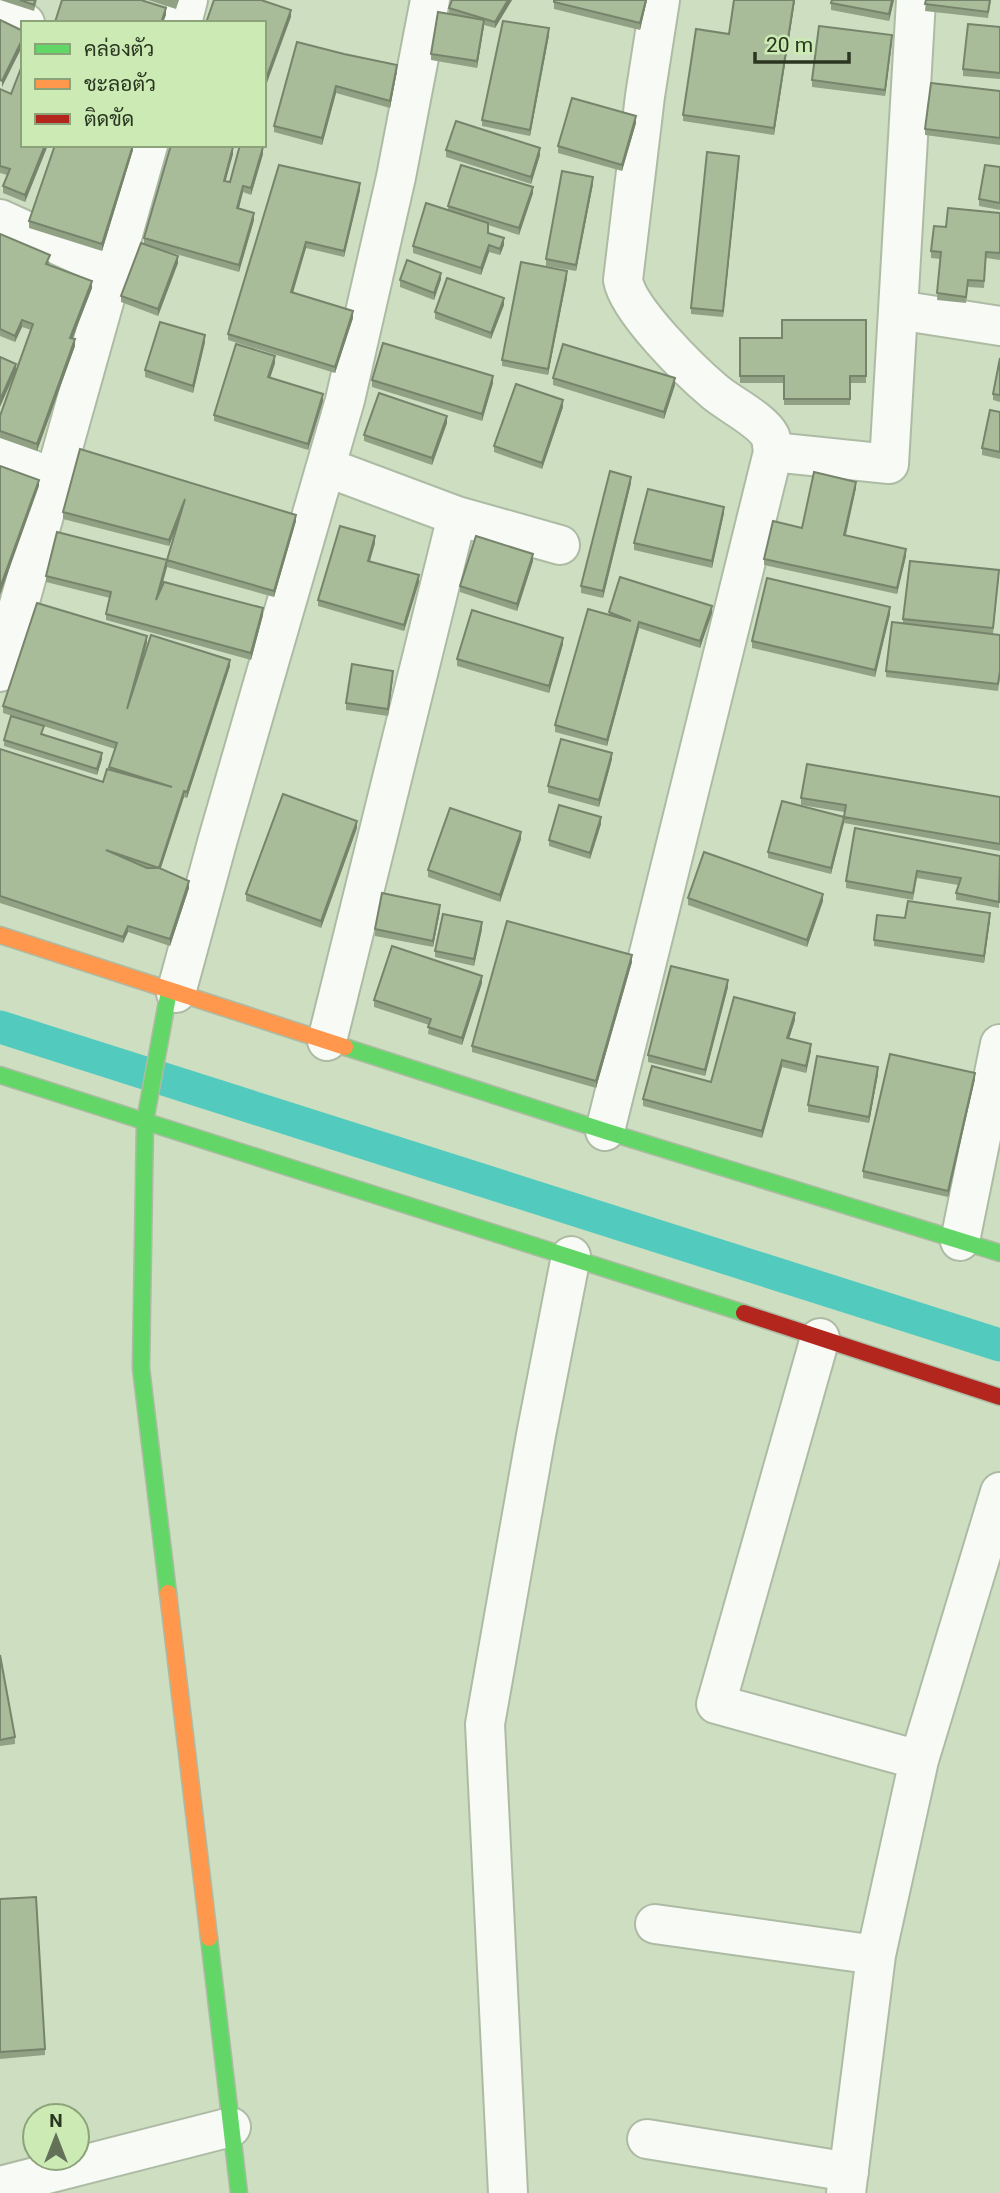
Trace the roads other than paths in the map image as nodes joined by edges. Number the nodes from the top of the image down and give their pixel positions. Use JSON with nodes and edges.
{"nodes":[{"id":1,"x":188,"y":0,"type":"edge"},
{"id":2,"x":430,"y":0,"type":"edge"},
{"id":3,"x":660,"y":0,"type":"edge"},
{"id":4,"x":916,"y":0,"type":"edge"},
{"id":5,"x":0,"y":13,"type":"edge"},
{"id":6,"x":21,"y":21,"type":"edge"},
{"id":7,"x":183,"y":21,"type":"edge"},
{"id":8,"x":147,"y":147,"type":"edge"},
{"id":9,"x":0,"y":219,"type":"edge"},
{"id":10,"x":113,"y":270,"type":"junction"},
{"id":11,"x":898,"y":310,"type":"junction"},
{"id":12,"x":1000,"y":327,"type":"edge"},
{"id":13,"x":772,"y":452,"type":"junction"},
{"id":14,"x":0,"y":456,"type":"edge"},
{"id":15,"x":326,"y":467,"type":"junction"},
{"id":16,"x":54,"y":478,"type":"junction"},
{"id":17,"x":457,"y":516,"type":"junction"},
{"id":18,"x":560,"y":545,"type":"dead end"},
{"id":19,"x":0,"y":673,"type":"edge"},
{"id":20,"x":0,"y":935,"type":"edge"},
{"id":21,"x":172,"y":992,"type":"junction"},
{"id":22,"x":327,"y":1041,"type":"junction"},
{"id":23,"x":1000,"y":1044,"type":"edge"},
{"id":24,"x":0,"y":1075,"type":"edge"},
{"id":25,"x":145,"y":1121,"type":"junction"},
{"id":26,"x":605,"y":1131,"type":"junction"},
{"id":27,"x":960,"y":1241,"type":"junction"},
{"id":28,"x":1000,"y":1253,"type":"edge"},
{"id":29,"x":571,"y":1256,"type":"junction"},
{"id":30,"x":820,"y":1338,"type":"junction"},
{"id":31,"x":1000,"y":1397,"type":"edge"},
{"id":32,"x":1000,"y":1492,"type":"edge"},
{"id":33,"x":919,"y":1760,"type":"junction"},
{"id":34,"x":654,"y":1924,"type":"dead end"},
{"id":35,"x":876,"y":1955,"type":"junction"},
{"id":36,"x":231,"y":2127,"type":"junction"},
{"id":37,"x":647,"y":2140,"type":"dead end"},
{"id":38,"x":847,"y":2183,"type":"edge"},
{"id":39,"x":0,"y":2186,"type":"edge"},
{"id":40,"x":239,"y":2193,"type":"edge"},
{"id":41,"x":508,"y":2193,"type":"edge"}],
"edges":[{"from":1,"to":7,"type":"street"},
{"from":2,"to":15,"type":"street"},
{"from":3,"to":13,"type":"street"},
{"from":4,"to":11,"type":"street"},
{"from":5,"to":6,"type":"street"},
{"from":8,"to":10,"type":"street"},
{"from":9,"to":10,"type":"street"},
{"from":10,"to":16,"type":"street"},
{"from":11,"to":12,"type":"street"},
{"from":11,"to":13,"type":"street"},
{"from":13,"to":26,"type":"street"},
{"from":14,"to":16,"type":"street"},
{"from":15,"to":17,"type":"street"},
{"from":15,"to":21,"type":"street"},
{"from":16,"to":19,"type":"street"},
{"from":17,"to":18,"type":"street"},
{"from":17,"to":22,"type":"street"},
{"from":20,"to":21,"type":"street"},
{"from":21,"to":22,"type":"street"},
{"from":21,"to":25,"type":"street"},
{"from":22,"to":26,"type":"street"},
{"from":23,"to":27,"type":"street"},
{"from":24,"to":25,"type":"street"},
{"from":25,"to":29,"type":"street"},
{"from":25,"to":36,"type":"street"},
{"from":26,"to":27,"type":"street"},
{"from":27,"to":28,"type":"street"},
{"from":29,"to":30,"type":"street"},
{"from":29,"to":41,"type":"street"},
{"from":30,"to":31,"type":"street"},
{"from":30,"to":33,"type":"street"},
{"from":32,"to":33,"type":"street"},
{"from":33,"to":35,"type":"street"},
{"from":34,"to":35,"type":"street"},
{"from":35,"to":38,"type":"street"},
{"from":36,"to":39,"type":"street"},
{"from":36,"to":40,"type":"street"},
{"from":37,"to":38,"type":"street"}]}
